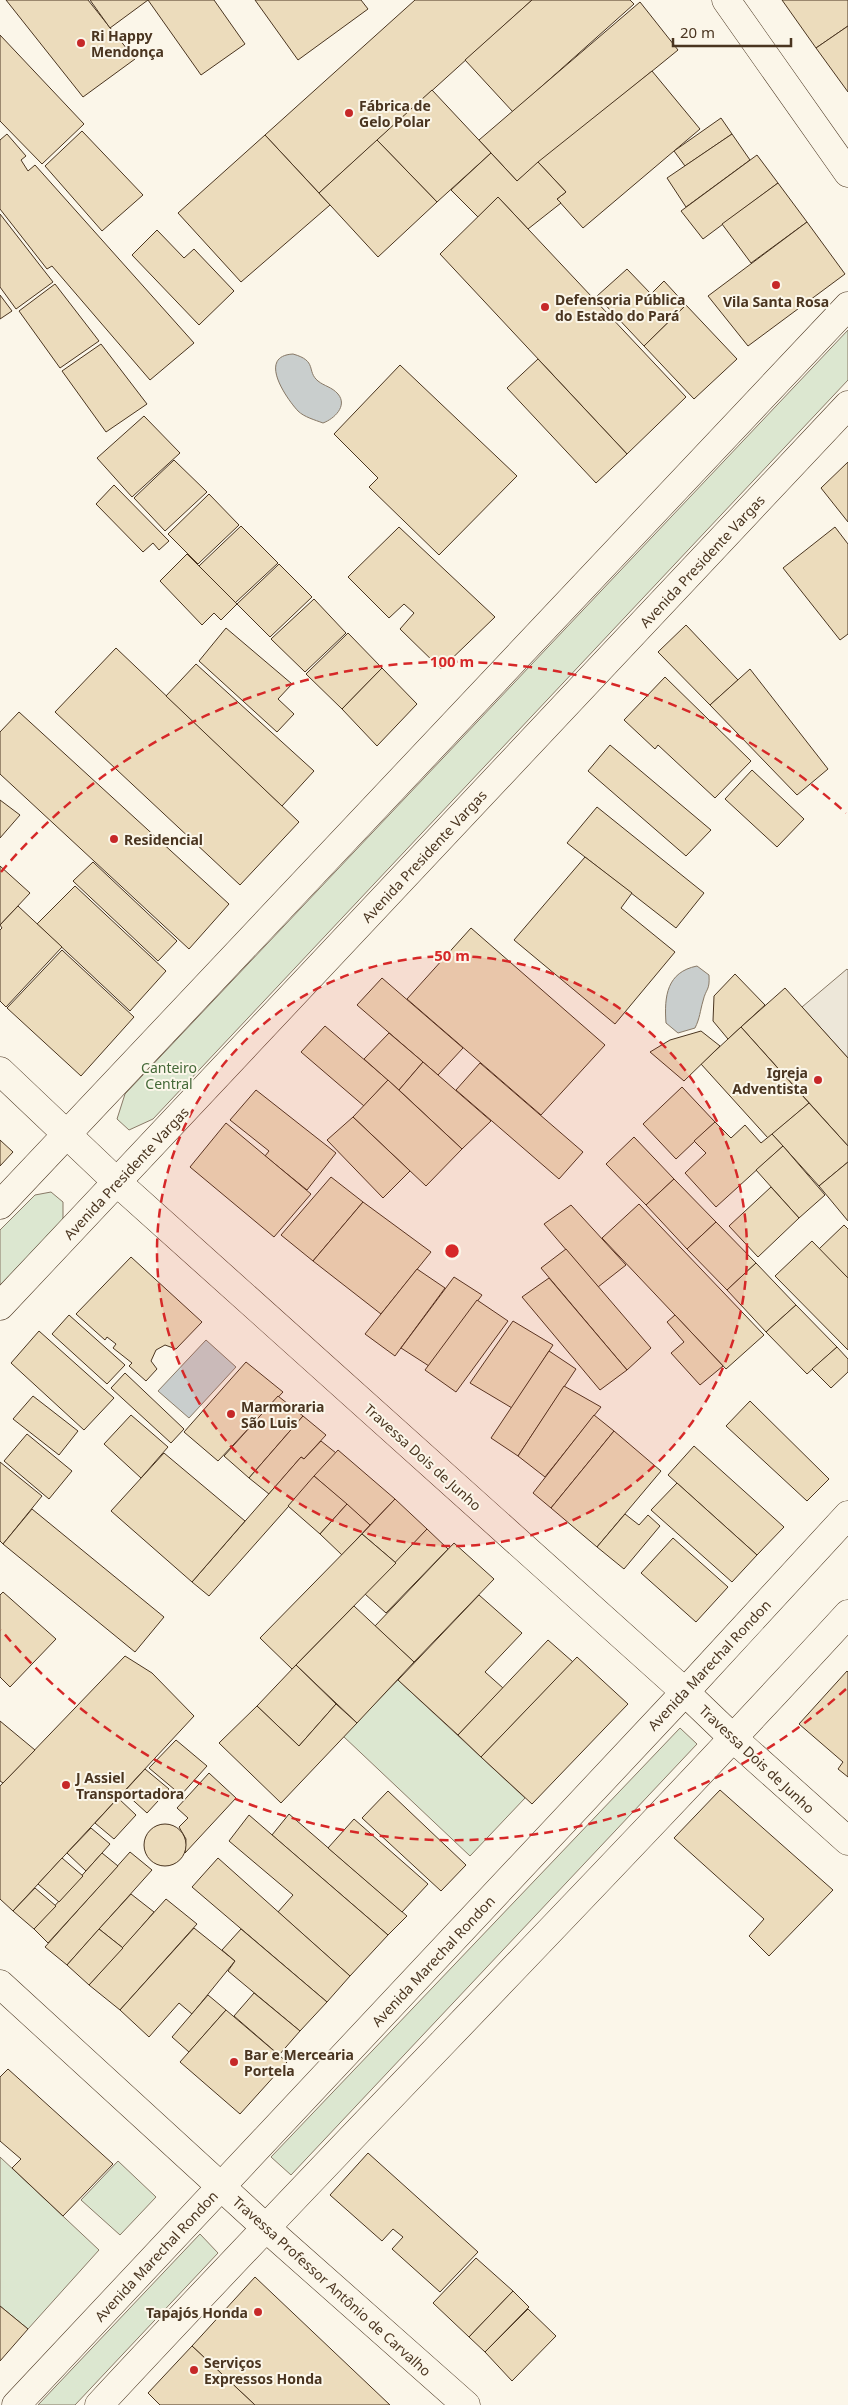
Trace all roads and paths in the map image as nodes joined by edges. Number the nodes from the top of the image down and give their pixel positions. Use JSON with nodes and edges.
{"nodes":[{"id":1,"x":726,"y":0,"type":"edge"},
{"id":2,"x":848,"y":174,"type":"edge"},
{"id":3,"x":848,"y":306,"type":"edge"},
{"id":4,"x":848,"y":405,"type":"edge"},
{"id":5,"x":0,"y":1071,"type":"edge"},
{"id":6,"x":66,"y":1136,"type":"junction"},
{"id":7,"x":118,"y":1183,"type":"junction"},
{"id":8,"x":0,"y":1205,"type":"edge"},
{"id":9,"x":0,"y":1306,"type":"edge"},
{"id":10,"x":848,"y":1515,"type":"edge"},
{"id":11,"x":848,"y":1614,"type":"edge"},
{"id":12,"x":685,"y":1692,"type":"junction"},
{"id":13,"x":734,"y":1739,"type":"junction"},
{"id":14,"x":848,"y":1842,"type":"edge"},
{"id":15,"x":0,"y":1984,"type":"edge"},
{"id":16,"x":221,"y":2187,"type":"junction"},
{"id":17,"x":265,"y":2227,"type":"junction"},
{"id":18,"x":16,"y":2405,"type":"edge"},
{"id":19,"x":99,"y":2405,"type":"edge"},
{"id":20,"x":466,"y":2405,"type":"edge"}],
"edges":[{"from":1,"to":2,"type":"street"},
{"from":3,"to":6,"type":"street"},
{"from":4,"to":7,"type":"street","name":"Avenida Presidente Vargas"},
{"from":5,"to":6,"type":"street","name":"Travessa Dois de Junho"},
{"from":6,"to":7,"type":"street","name":"Travessa Dois de Junho"},
{"from":6,"to":8,"type":"street"},
{"from":7,"to":9,"type":"street","name":"Avenida Presidente Vargas"},
{"from":7,"to":12,"type":"street","name":"Travessa Dois de Junho"},
{"from":10,"to":12,"type":"street","name":"Avenida Marechal Rondon"},
{"from":11,"to":13,"type":"street"},
{"from":12,"to":13,"type":"street","name":"Travessa Dois de Junho"},
{"from":12,"to":16,"type":"street","name":"Avenida Marechal Rondon"},
{"from":13,"to":14,"type":"street","name":"Travessa Dois de Junho"},
{"from":13,"to":17,"type":"street"},
{"from":15,"to":16,"type":"street","name":"Travessa Professor Antônio de Carvalho"},
{"from":16,"to":17,"type":"street","name":"Travessa Professor Antônio de Carvalho"},
{"from":16,"to":18,"type":"street","name":"Avenida Marechal Rondon"},
{"from":17,"to":19,"type":"street"},
{"from":17,"to":20,"type":"street","name":"Travessa Professor Antônio de Carvalho"}]}
